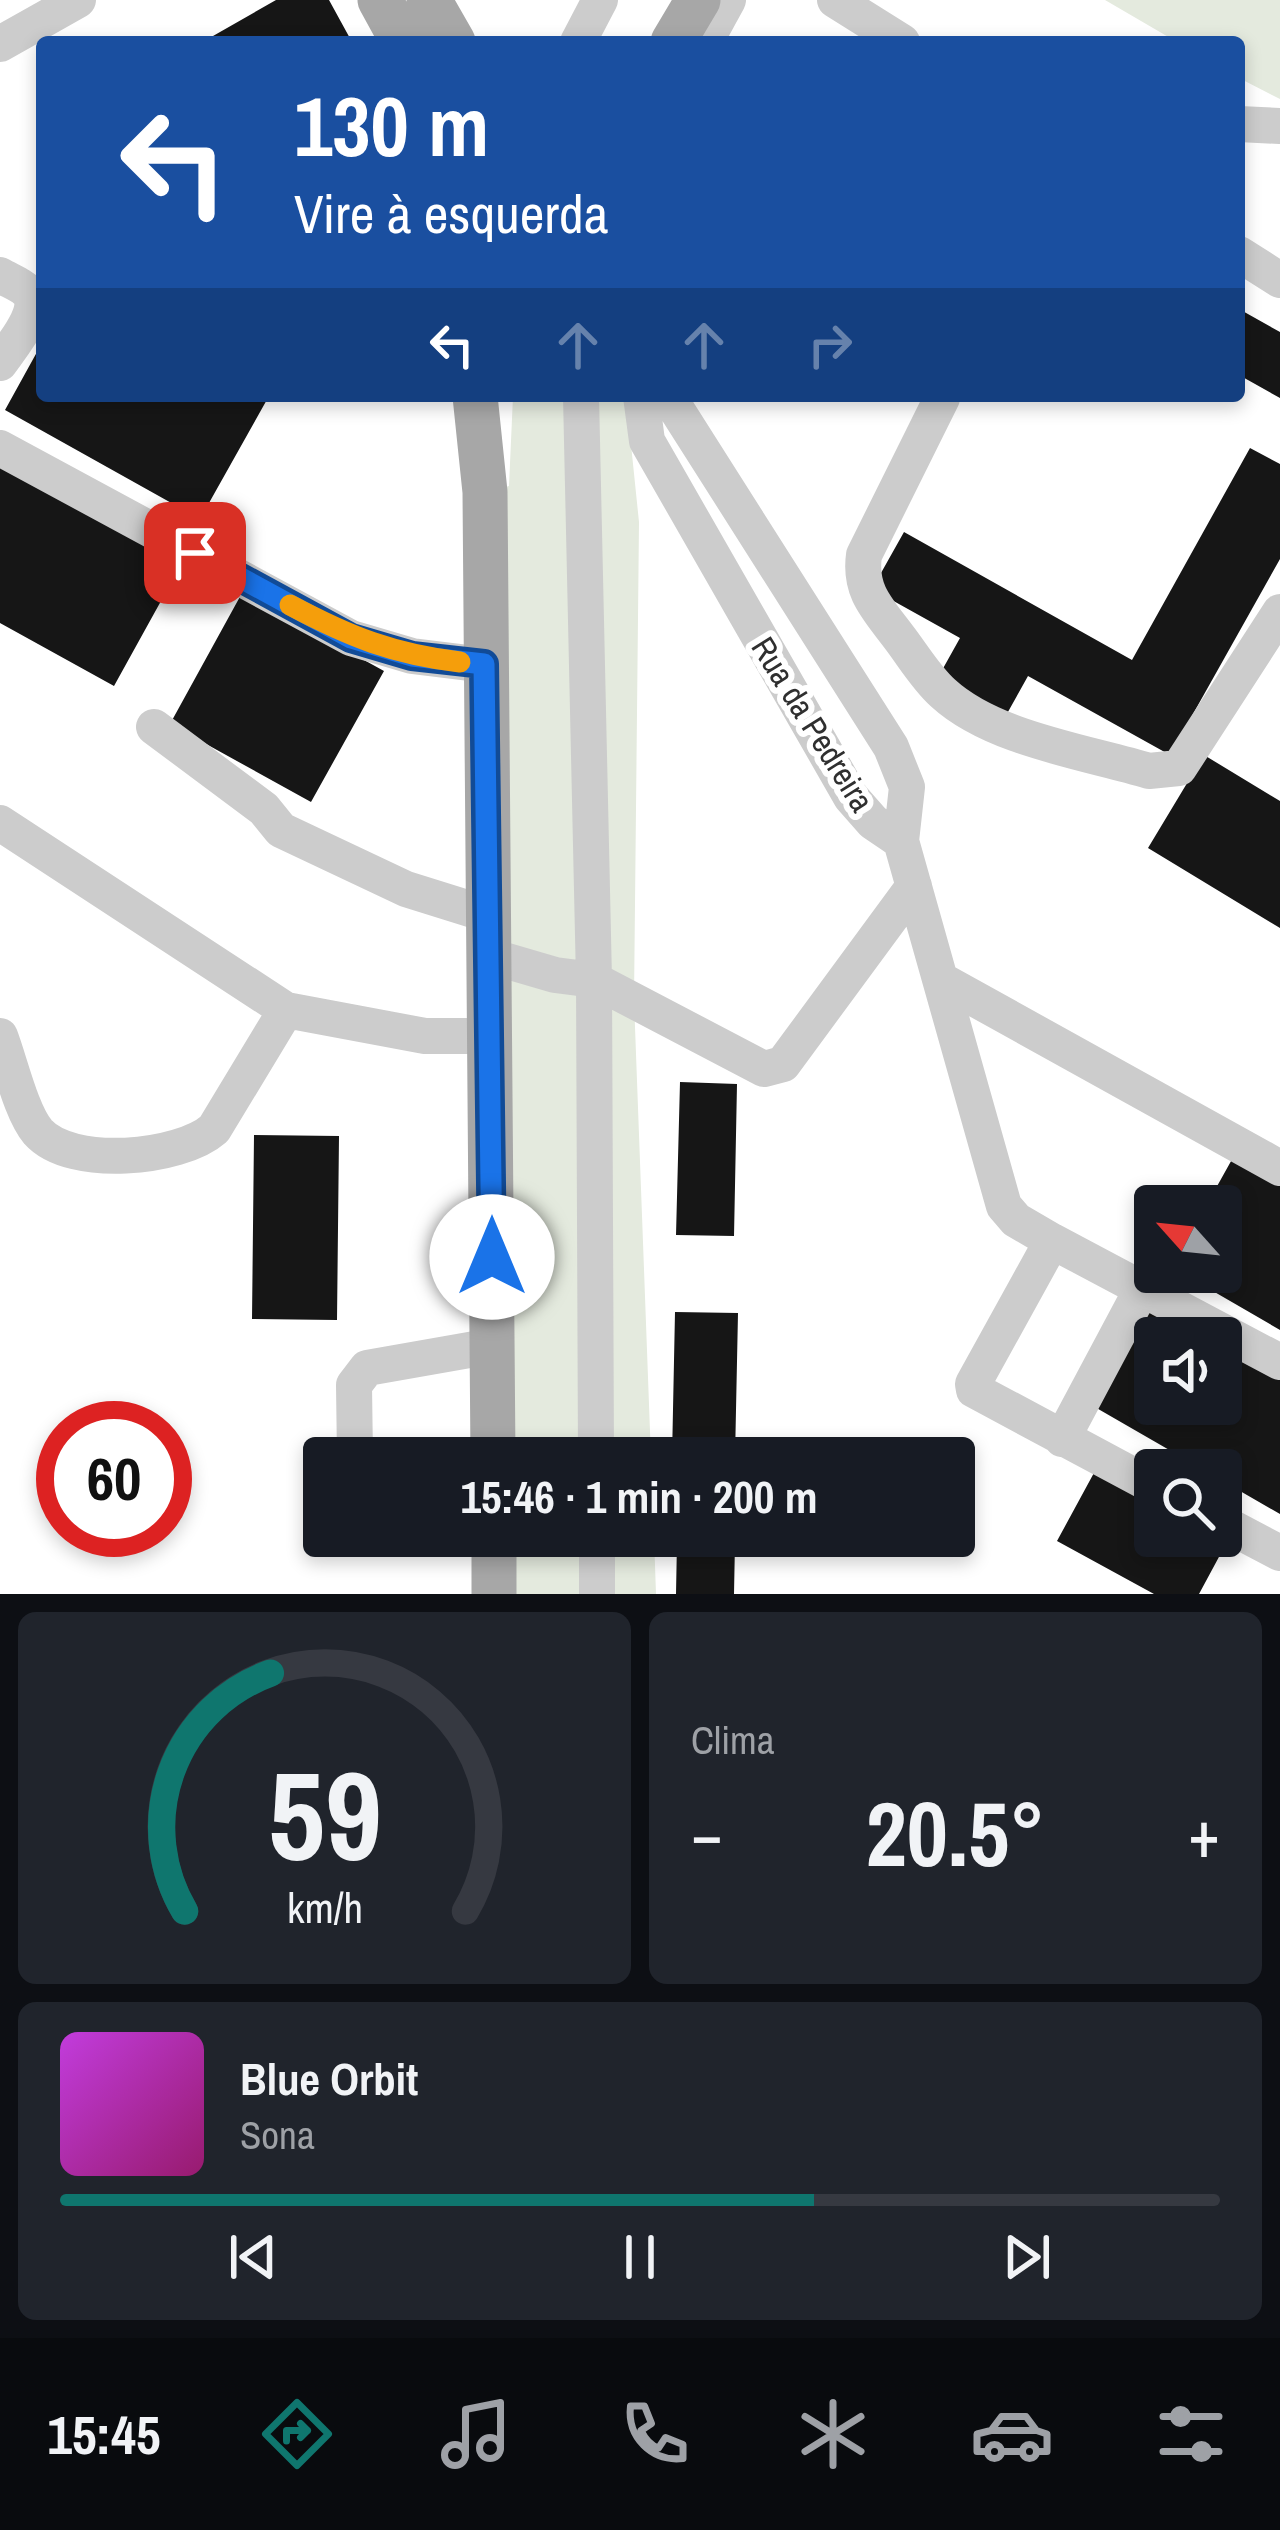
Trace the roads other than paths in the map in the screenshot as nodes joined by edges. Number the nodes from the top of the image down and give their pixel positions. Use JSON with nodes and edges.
{"nodes":[{"id":1,"x":78,"y":0,"type":"edge"},
{"id":2,"x":380,"y":0,"type":"edge"},
{"id":3,"x":429,"y":0,"type":"edge"},
{"id":4,"x":600,"y":0,"type":"edge"},
{"id":5,"x":698,"y":0,"type":"edge"},
{"id":6,"x":728,"y":0,"type":"edge"},
{"id":7,"x":835,"y":0,"type":"edge"},
{"id":8,"x":400,"y":36,"type":"edge"},
{"id":9,"x":450,"y":36,"type":"edge"},
{"id":10,"x":581,"y":36,"type":"edge"},
{"id":11,"x":677,"y":36,"type":"edge"},
{"id":12,"x":708,"y":36,"type":"edge"},
{"id":13,"x":892,"y":36,"type":"edge"},
{"id":14,"x":0,"y":44,"type":"edge"},
{"id":15,"x":1245,"y":124,"type":"edge"},
{"id":16,"x":1280,"y":126,"type":"edge"},
{"id":17,"x":1245,"y":258,"type":"edge"},
{"id":18,"x":0,"y":275,"type":"edge"},
{"id":19,"x":1280,"y":280,"type":"edge"},
{"id":20,"x":0,"y":364,"type":"edge"},
{"id":21,"x":476,"y":402,"type":"edge"},
{"id":22,"x":503,"y":402,"type":"edge"},
{"id":23,"x":580,"y":402,"type":"edge"},
{"id":24,"x":642,"y":402,"type":"edge"},
{"id":25,"x":672,"y":402,"type":"edge"},
{"id":26,"x":939,"y":402,"type":"edge"},
{"id":27,"x":0,"y":448,"type":"edge"},
{"id":28,"x":485,"y":492,"type":"junction"},
{"id":29,"x":1280,"y":612,"type":"edge"},
{"id":30,"x":484,"y":664,"type":"junction"},
{"id":31,"x":154,"y":727,"type":"dead end"},
{"id":32,"x":0,"y":823,"type":"edge"},
{"id":33,"x":901,"y":841,"type":"junction"},
{"id":34,"x":914,"y":886,"type":"junction"},
{"id":35,"x":486,"y":934,"type":"junction"},
{"id":36,"x":594,"y":980,"type":"junction"},
{"id":37,"x":941,"y":980,"type":"junction"},
{"id":38,"x":286,"y":1010,"type":"junction"},
{"id":39,"x":0,"y":1036,"type":"edge"},
{"id":40,"x":490,"y":1036,"type":"junction"},
{"id":41,"x":1280,"y":1168,"type":"edge"},
{"id":42,"x":1052,"y":1240,"type":"junction"},
{"id":43,"x":1134,"y":1282,"type":"edge"},
{"id":44,"x":1140,"y":1293,"type":"edge"},
{"id":45,"x":1154,"y":1293,"type":"edge"},
{"id":46,"x":492,"y":1346,"type":"junction"},
{"id":47,"x":1280,"y":1362,"type":"edge"},
{"id":48,"x":355,"y":1437,"type":"edge"},
{"id":49,"x":493,"y":1437,"type":"edge"},
{"id":50,"x":596,"y":1437,"type":"edge"},
{"id":51,"x":1062,"y":1439,"type":"junction"},
{"id":52,"x":1134,"y":1476,"type":"edge"},
{"id":53,"x":1242,"y":1533,"type":"edge"},
{"id":54,"x":1280,"y":1553,"type":"edge"},
{"id":55,"x":494,"y":1557,"type":"edge"},
{"id":56,"x":597,"y":1557,"type":"edge"},
{"id":57,"x":494,"y":1594,"type":"edge"},
{"id":58,"x":597,"y":1594,"type":"edge"}],
"edges":[{"from":1,"to":14,"type":"lane"},
{"from":2,"to":8,"type":"main road"},
{"from":3,"to":9,"type":"main road"},
{"from":4,"to":10,"type":"lane"},
{"from":5,"to":11,"type":"main road"},
{"from":6,"to":12,"type":"lane"},
{"from":7,"to":13,"type":"lane"},
{"from":15,"to":16,"type":"lane"},
{"from":17,"to":19,"type":"lane"},
{"from":18,"to":20,"type":"lane"},
{"from":21,"to":28,"type":"main road"},
{"from":22,"to":28,"type":"main road"},
{"from":23,"to":36,"type":"lane"},
{"from":24,"to":33,"type":"lane","name":"Rua da Pedreira"},
{"from":25,"to":33,"type":"lane","name":"Rua da Pedreira"},
{"from":26,"to":29,"type":"lane"},
{"from":27,"to":30,"type":"lane"},
{"from":28,"to":30,"type":"main road"},
{"from":30,"to":35,"type":"main road"},
{"from":31,"to":35,"type":"lane"},
{"from":32,"to":38,"type":"lane"},
{"from":33,"to":34,"type":"lane"},
{"from":34,"to":36,"type":"lane"},
{"from":34,"to":37,"type":"lane"},
{"from":35,"to":36,"type":"lane"},
{"from":35,"to":40,"type":"main road"},
{"from":36,"to":50,"type":"lane"},
{"from":37,"to":41,"type":"lane"},
{"from":37,"to":42,"type":"lane"},
{"from":38,"to":39,"type":"lane"},
{"from":38,"to":40,"type":"lane"},
{"from":40,"to":46,"type":"main road"},
{"from":42,"to":43,"type":"lane"},
{"from":42,"to":51,"type":"lane"},
{"from":44,"to":51,"type":"lane"},
{"from":45,"to":47,"type":"lane"},
{"from":46,"to":48,"type":"lane"},
{"from":46,"to":49,"type":"main road"},
{"from":51,"to":52,"type":"lane"},
{"from":53,"to":54,"type":"lane"},
{"from":55,"to":57,"type":"main road"},
{"from":56,"to":58,"type":"lane"}]}
